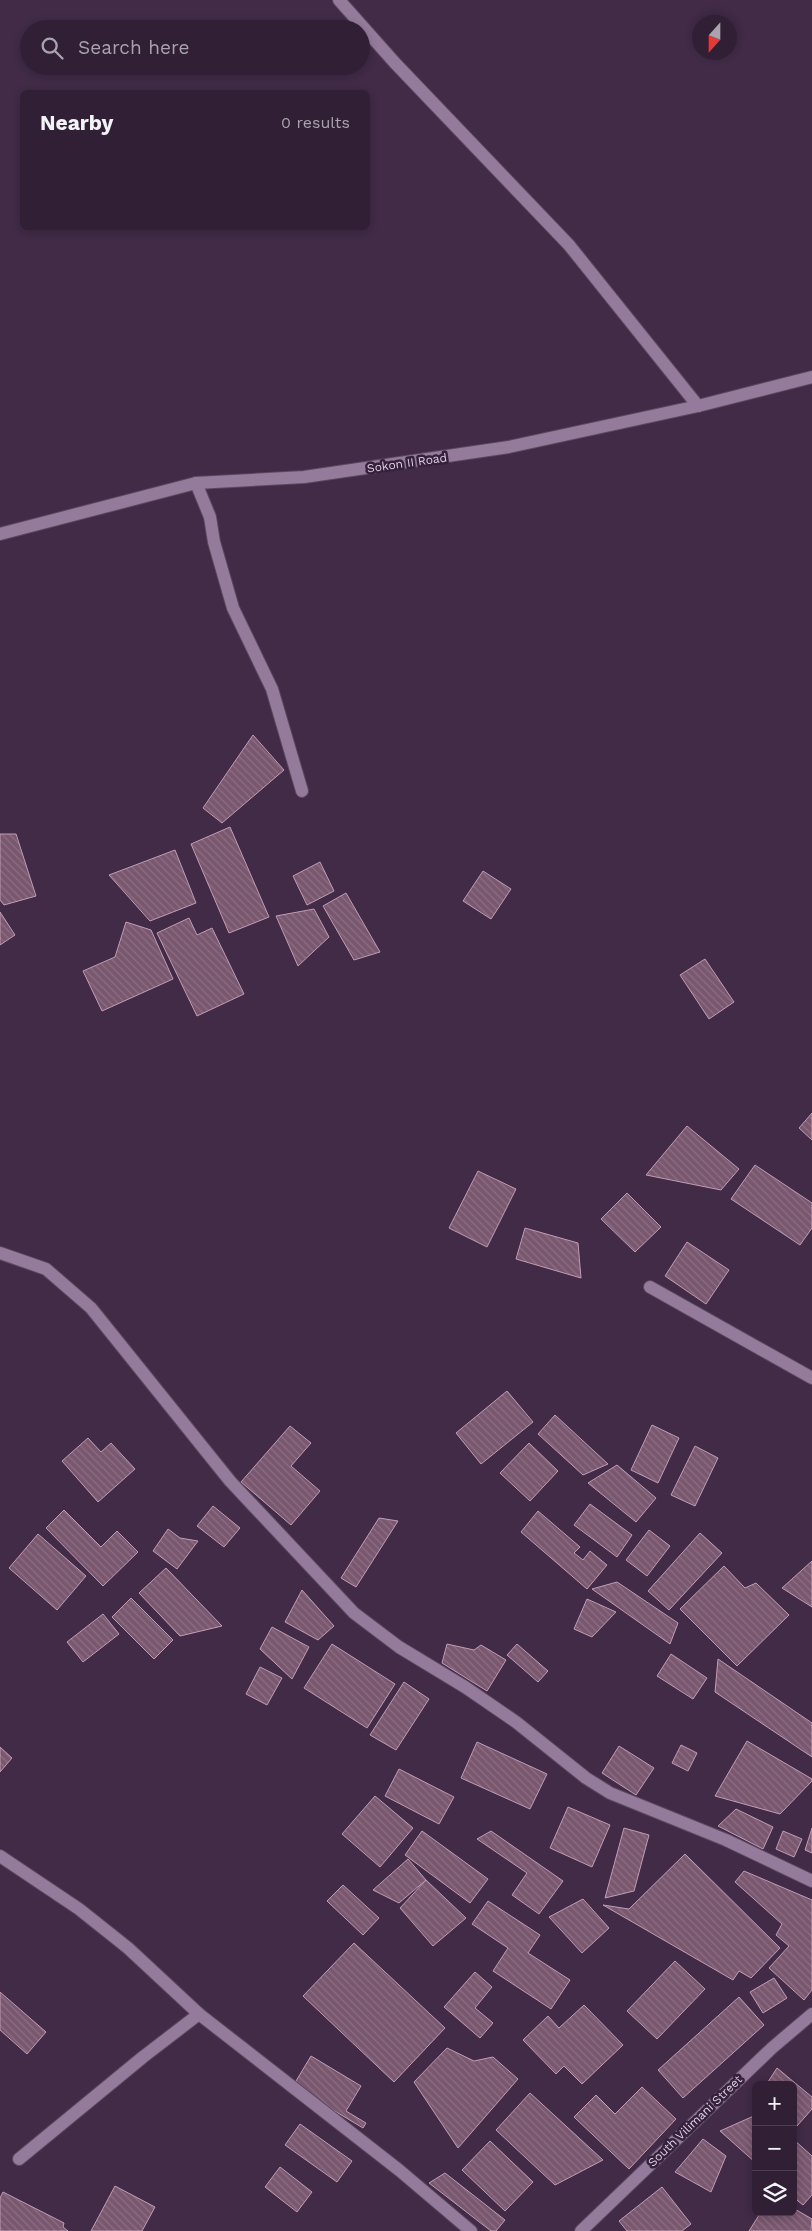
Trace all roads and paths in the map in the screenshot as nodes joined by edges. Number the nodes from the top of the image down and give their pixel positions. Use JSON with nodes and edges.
{"nodes":[{"id":1,"x":339,"y":0,"type":"edge"},
{"id":2,"x":357,"y":20,"type":"edge"},
{"id":3,"x":370,"y":34,"type":"edge"},
{"id":4,"x":812,"y":377,"type":"edge"},
{"id":5,"x":698,"y":406,"type":"junction"},
{"id":6,"x":196,"y":483,"type":"junction"},
{"id":7,"x":0,"y":534,"type":"edge"},
{"id":8,"x":302,"y":790,"type":"dead end"},
{"id":9,"x":0,"y":1253,"type":"edge"},
{"id":10,"x":650,"y":1286,"type":"dead end"},
{"id":11,"x":812,"y":1378,"type":"edge"},
{"id":12,"x":0,"y":1856,"type":"edge"},
{"id":13,"x":812,"y":1881,"type":"edge"},
{"id":14,"x":199,"y":2014,"type":"junction"},
{"id":15,"x":812,"y":2014,"type":"edge"},
{"id":16,"x":19,"y":2159,"type":"dead end"},
{"id":17,"x":470,"y":2231,"type":"edge"},
{"id":18,"x":581,"y":2231,"type":"edge"}],
"edges":[{"from":1,"to":2,"type":"street"},
{"from":3,"to":5,"type":"street"},
{"from":4,"to":5,"type":"street","name":"Sokon II Road"},
{"from":5,"to":6,"type":"street","name":"Sokon II Road"},
{"from":6,"to":7,"type":"street","name":"Sokon II Road"},
{"from":6,"to":8,"type":"street"},
{"from":9,"to":13,"type":"street"},
{"from":10,"to":11,"type":"street"},
{"from":12,"to":14,"type":"street"},
{"from":14,"to":16,"type":"street"},
{"from":14,"to":17,"type":"street"},
{"from":15,"to":18,"type":"street","name":"South Vilimani Street"}]}
